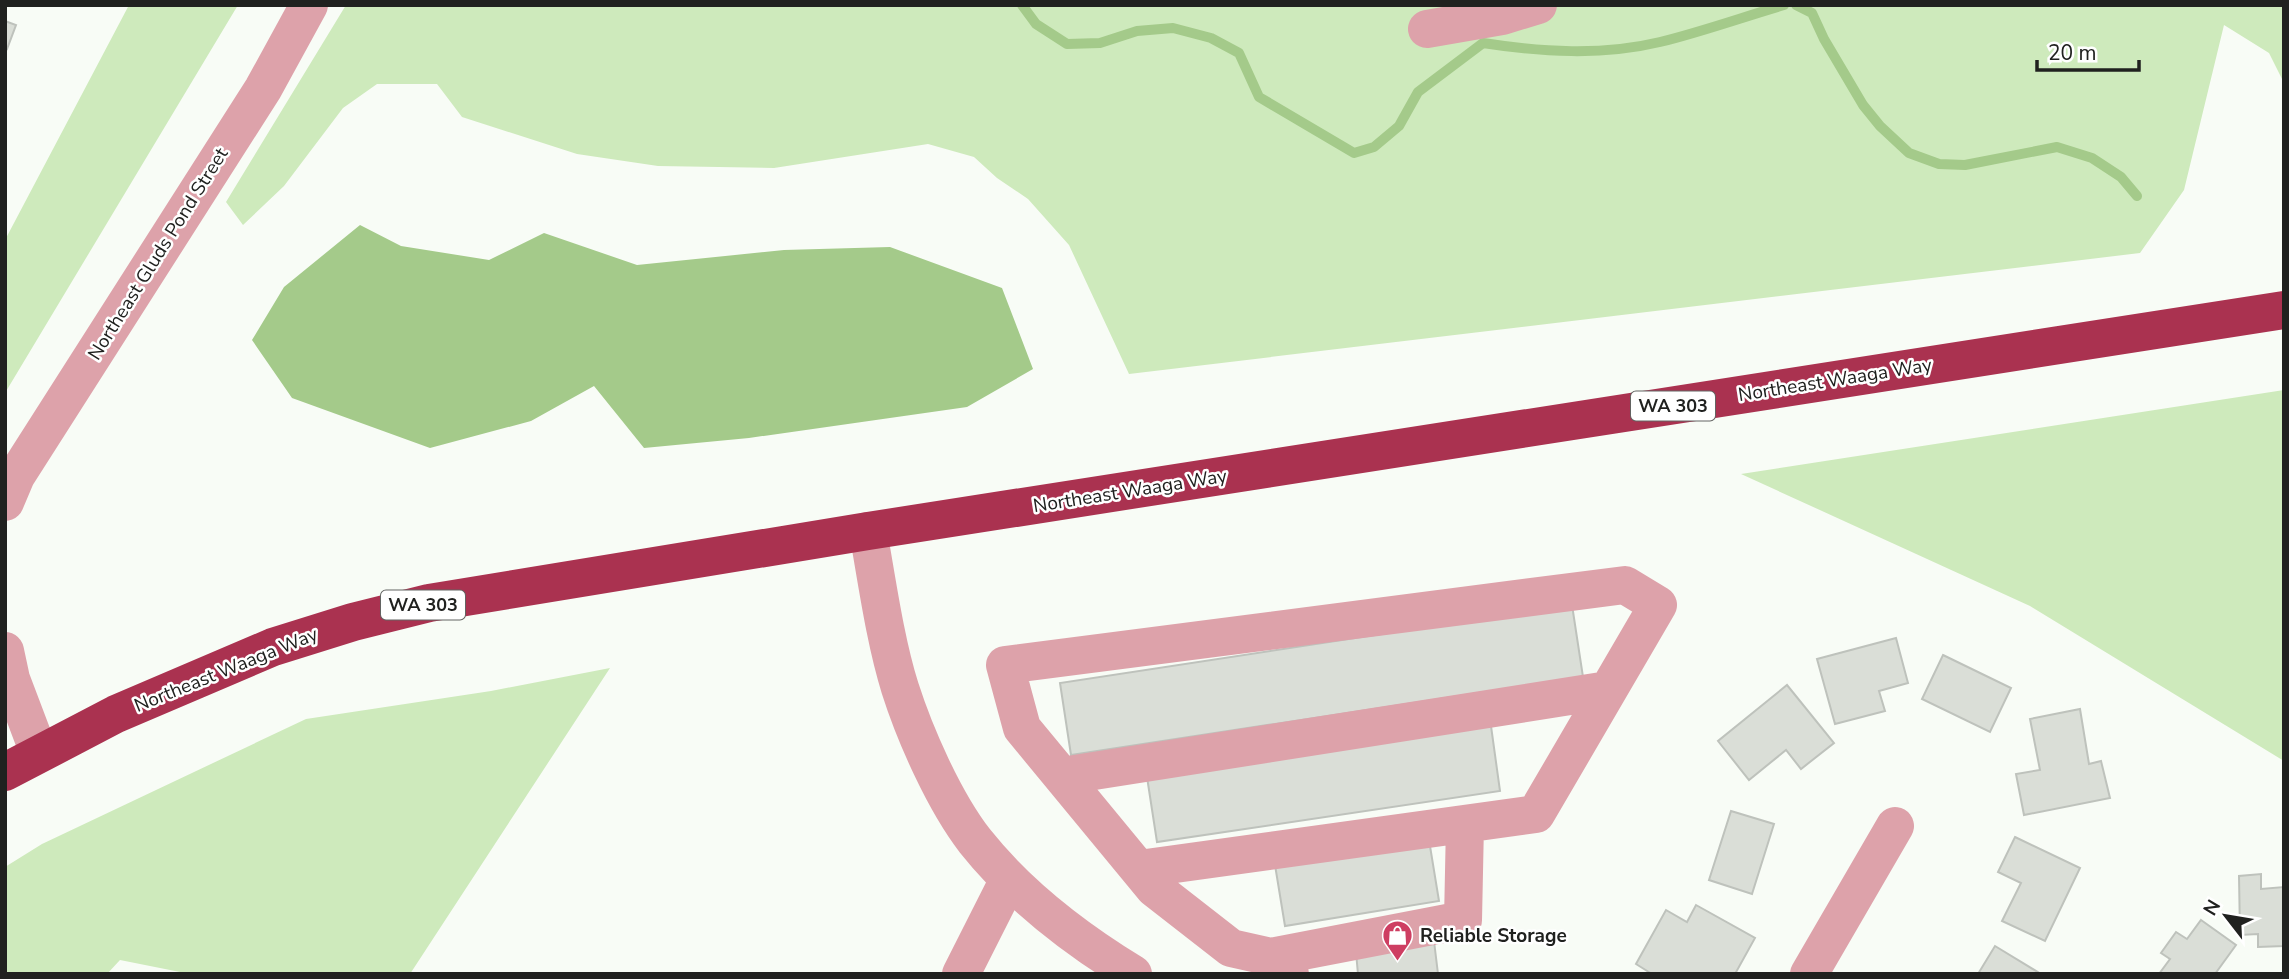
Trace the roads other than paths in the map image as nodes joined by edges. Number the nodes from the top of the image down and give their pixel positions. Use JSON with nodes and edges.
{"nodes":[{"id":1,"x":309,"y":5,"type":"edge"},
{"id":2,"x":1538,"y":5,"type":"edge"},
{"id":3,"x":1427,"y":29,"type":"dead end"},
{"id":4,"x":2284,"y":310,"type":"edge"},
{"id":5,"x":5,"y":502,"type":"edge"},
{"id":6,"x":867,"y":531,"type":"junction"},
{"id":7,"x":5,"y":651,"type":"edge"},
{"id":8,"x":1608,"y":690,"type":"junction"},
{"id":9,"x":39,"y":753,"type":"junction"},
{"id":10,"x":5,"y":772,"type":"edge"},
{"id":11,"x":1062,"y":776,"type":"junction"},
{"id":12,"x":1465,"y":824,"type":"junction"},
{"id":13,"x":1895,"y":826,"type":"dead end"},
{"id":14,"x":1139,"y":869,"type":"junction"},
{"id":15,"x":1009,"y":879,"type":"junction"},
{"id":16,"x":1280,"y":965,"type":"edge"},
{"id":17,"x":961,"y":974,"type":"edge"},
{"id":18,"x":1133,"y":974,"type":"edge"},
{"id":19,"x":1809,"y":974,"type":"edge"}],
"edges":[{"from":1,"to":5,"type":"street","name":"Northeast Gluds Pond Street"},
{"from":2,"to":3,"type":"street"},
{"from":4,"to":6,"type":"highway","name":"Northeast Waaga Way","number":"WA 303"},
{"from":6,"to":9,"type":"highway","name":"Northeast Waaga Way","number":"WA 303"},
{"from":6,"to":15,"type":"street"},
{"from":7,"to":9,"type":"street"},
{"from":8,"to":11,"type":"street"},
{"from":8,"to":11,"type":"street"},
{"from":8,"to":12,"type":"street"},
{"from":9,"to":10,"type":"highway","name":"Northeast Waaga Way","number":"WA 303"},
{"from":11,"to":14,"type":"street"},
{"from":12,"to":14,"type":"street"},
{"from":12,"to":16,"type":"street"},
{"from":13,"to":19,"type":"street"},
{"from":14,"to":16,"type":"street"},
{"from":15,"to":17,"type":"street"},
{"from":15,"to":18,"type":"street"}]}
